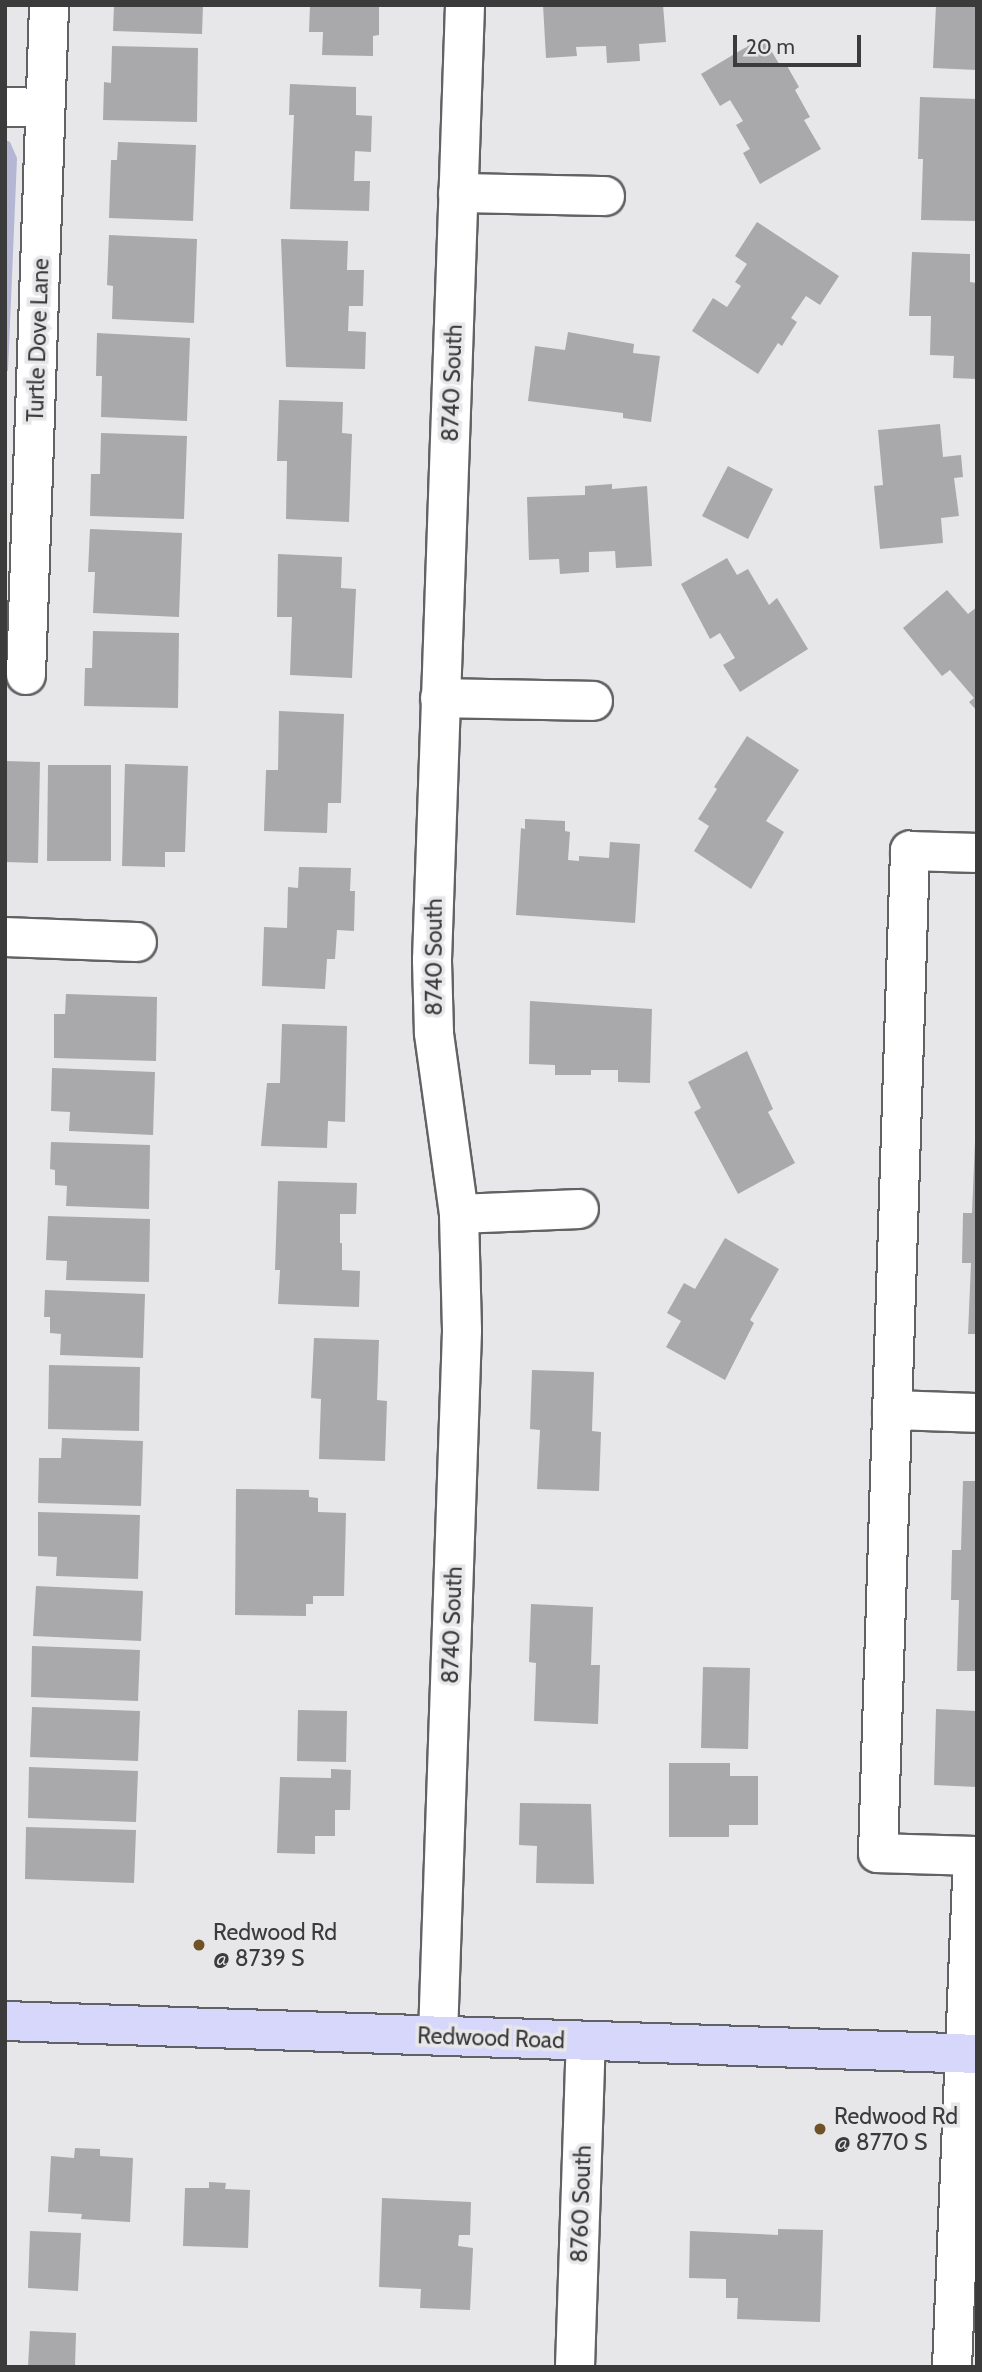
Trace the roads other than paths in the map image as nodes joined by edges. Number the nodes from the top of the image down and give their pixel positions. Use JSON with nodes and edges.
{"nodes":[{"id":1,"x":49,"y":5,"type":"edge"},
{"id":2,"x":465,"y":5,"type":"edge"},
{"id":3,"x":5,"y":107,"type":"edge"},
{"id":4,"x":46,"y":108,"type":"junction"},
{"id":5,"x":458,"y":193,"type":"junction"},
{"id":6,"x":605,"y":196,"type":"dead end"},
{"id":7,"x":18,"y":547,"type":"edge"},
{"id":8,"x":26,"y":675,"type":"dead end"},
{"id":9,"x":440,"y":698,"type":"junction"},
{"id":10,"x":593,"y":701,"type":"dead end"},
{"id":11,"x":977,"y":853,"type":"edge"},
{"id":12,"x":5,"y":937,"type":"edge"},
{"id":13,"x":137,"y":942,"type":"dead end"},
{"id":14,"x":579,"y":1209,"type":"dead end"},
{"id":15,"x":459,"y":1214,"type":"junction"},
{"id":16,"x":892,"y":1410,"type":"junction"},
{"id":17,"x":977,"y":1413,"type":"edge"},
{"id":18,"x":975,"y":1856,"type":"edge"},
{"id":19,"x":5,"y":2021,"type":"edge"},
{"id":20,"x":438,"y":2036,"type":"junction"},
{"id":21,"x":586,"y":2041,"type":"junction"},
{"id":22,"x":971,"y":2054,"type":"edge"},
{"id":23,"x":967,"y":2244,"type":"edge"},
{"id":24,"x":575,"y":2367,"type":"edge"},
{"id":25,"x":952,"y":2367,"type":"edge"}],
"edges":[{"from":1,"to":4,"type":"street","name":"Turtle Dove Lane"},
{"from":2,"to":5,"type":"street","name":"8740 South"},
{"from":3,"to":4,"type":"street"},
{"from":4,"to":7,"type":"street","name":"Turtle Dove Lane"},
{"from":5,"to":6,"type":"street"},
{"from":5,"to":9,"type":"street","name":"8740 South"},
{"from":7,"to":8,"type":"street","name":"Turtle Dove Lane"},
{"from":9,"to":10,"type":"street"},
{"from":9,"to":15,"type":"street","name":"8740 South"},
{"from":11,"to":16,"type":"street"},
{"from":12,"to":13,"type":"street"},
{"from":14,"to":15,"type":"street"},
{"from":15,"to":20,"type":"street","name":"8740 South"},
{"from":16,"to":17,"type":"street"},
{"from":16,"to":18,"type":"street"},
{"from":18,"to":22,"type":"street"},
{"from":19,"to":20,"type":"main road","name":"Redwood Road"},
{"from":20,"to":21,"type":"main road","name":"Redwood Road"},
{"from":21,"to":22,"type":"main road","name":"Redwood Road"},
{"from":21,"to":24,"type":"street","name":"8760 South"},
{"from":22,"to":23,"type":"street"},
{"from":23,"to":25,"type":"street"}]}
